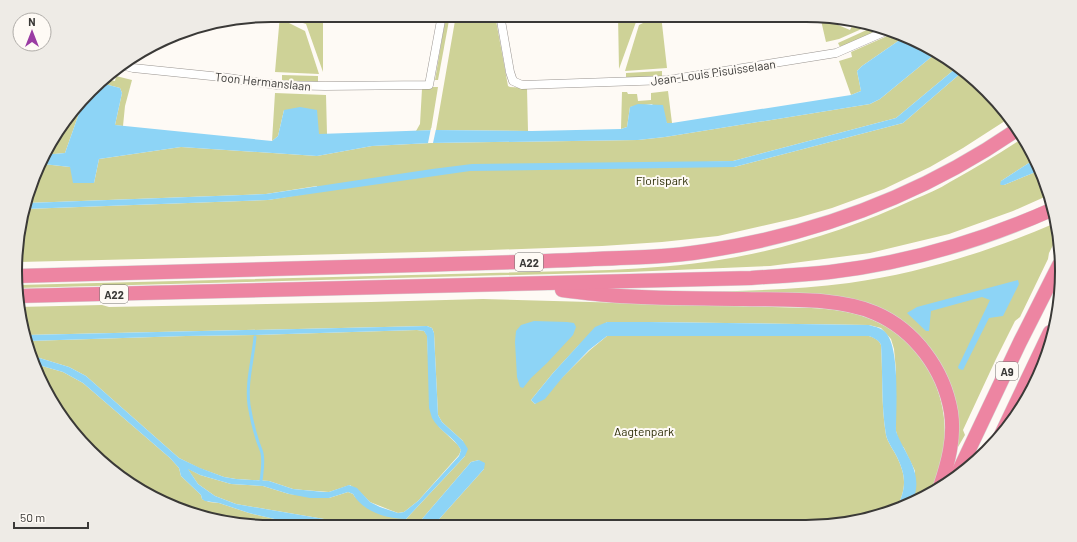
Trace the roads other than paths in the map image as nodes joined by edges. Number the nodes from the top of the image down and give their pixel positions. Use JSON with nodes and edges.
{"nodes":[{"id":1,"x":441,"y":22,"type":"edge"},
{"id":2,"x":501,"y":22,"type":"edge"},
{"id":3,"x":881,"y":33,"type":"edge"},
{"id":4,"x":129,"y":67,"type":"edge"},
{"id":5,"x":1013,"y":133,"type":"edge"},
{"id":6,"x":1048,"y":211,"type":"edge"},
{"id":7,"x":1055,"y":272,"type":"edge"},
{"id":8,"x":22,"y":276,"type":"edge"},
{"id":9,"x":514,"y":283,"type":"junction"},
{"id":10,"x":24,"y":296,"type":"edge"},
{"id":11,"x":1044,"y":345,"type":"edge"},
{"id":12,"x":1014,"y":407,"type":"edge"},
{"id":13,"x":961,"y":466,"type":"edge"},
{"id":14,"x":942,"y":479,"type":"edge"}],
"edges":[{"from":1,"to":4,"type":"street","name":"Toon Hermanslaan"},
{"from":2,"to":3,"type":"street","name":"Jean-Louis Pisuisselaan"},
{"from":5,"to":8,"type":"highway","number":"A22"},
{"from":6,"to":9,"type":"highway","number":"A22"},
{"from":7,"to":13,"type":"highway","number":"A9"},
{"from":9,"to":10,"type":"highway","number":"A22"},
{"from":9,"to":14,"type":"highway","number":"A22"},
{"from":11,"to":12,"type":"highway","number":"A9"}]}
